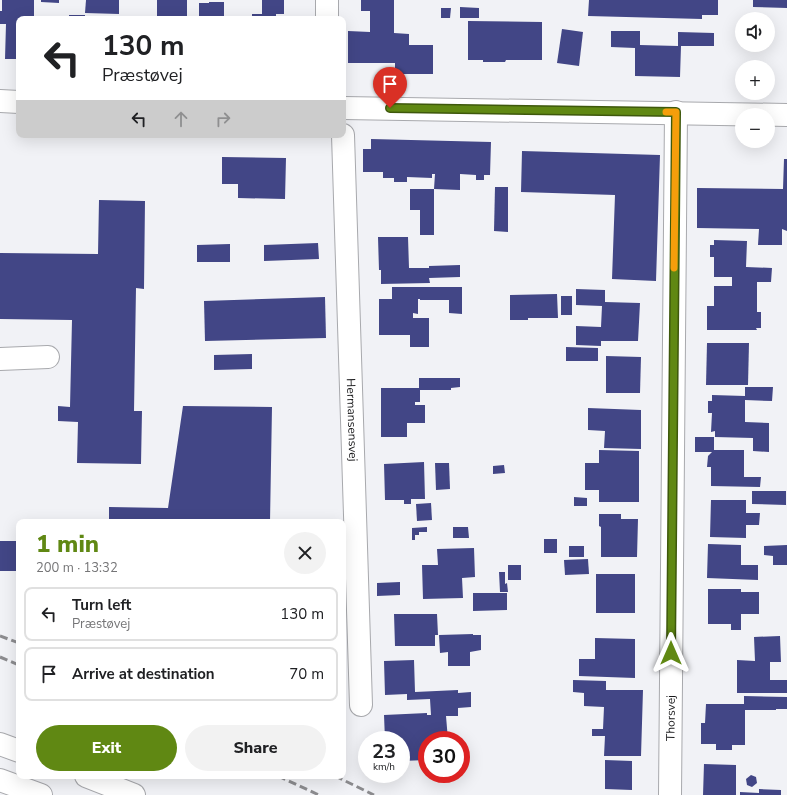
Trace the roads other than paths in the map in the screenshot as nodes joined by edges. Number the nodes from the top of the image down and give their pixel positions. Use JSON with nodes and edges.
{"nodes":[{"id":1,"x":327,"y":0,"type":"edge"},
{"id":2,"x":327,"y":16,"type":"edge"},
{"id":3,"x":0,"y":101,"type":"edge"},
{"id":4,"x":16,"y":102,"type":"edge"},
{"id":5,"x":346,"y":108,"type":"edge"},
{"id":6,"x":676,"y":112,"type":"junction"},
{"id":7,"x":787,"y":115,"type":"edge"},
{"id":8,"x":343,"y":138,"type":"edge"},
{"id":9,"x":48,"y":358,"type":"dead end"},
{"id":10,"x":0,"y":359,"type":"edge"},
{"id":11,"x":361,"y":705,"type":"dead end"},
{"id":12,"x":0,"y":744,"type":"edge"},
{"id":13,"x":16,"y":750,"type":"edge"},
{"id":14,"x":94,"y":779,"type":"edge"},
{"id":15,"x":0,"y":780,"type":"edge"},
{"id":16,"x":41,"y":795,"type":"edge"},
{"id":17,"x":134,"y":795,"type":"edge"},
{"id":18,"x":670,"y":795,"type":"edge"}],
"edges":[{"from":1,"to":2,"type":"street"},
{"from":3,"to":4,"type":"street"},
{"from":5,"to":6,"type":"street"},
{"from":6,"to":7,"type":"street"},
{"from":6,"to":18,"type":"street","name":"Thorsvej"},
{"from":8,"to":11,"type":"street","name":"Hermansensvej"},
{"from":9,"to":10,"type":"street"},
{"from":12,"to":13,"type":"street"},
{"from":14,"to":17,"type":"street"},
{"from":15,"to":16,"type":"street"}]}
